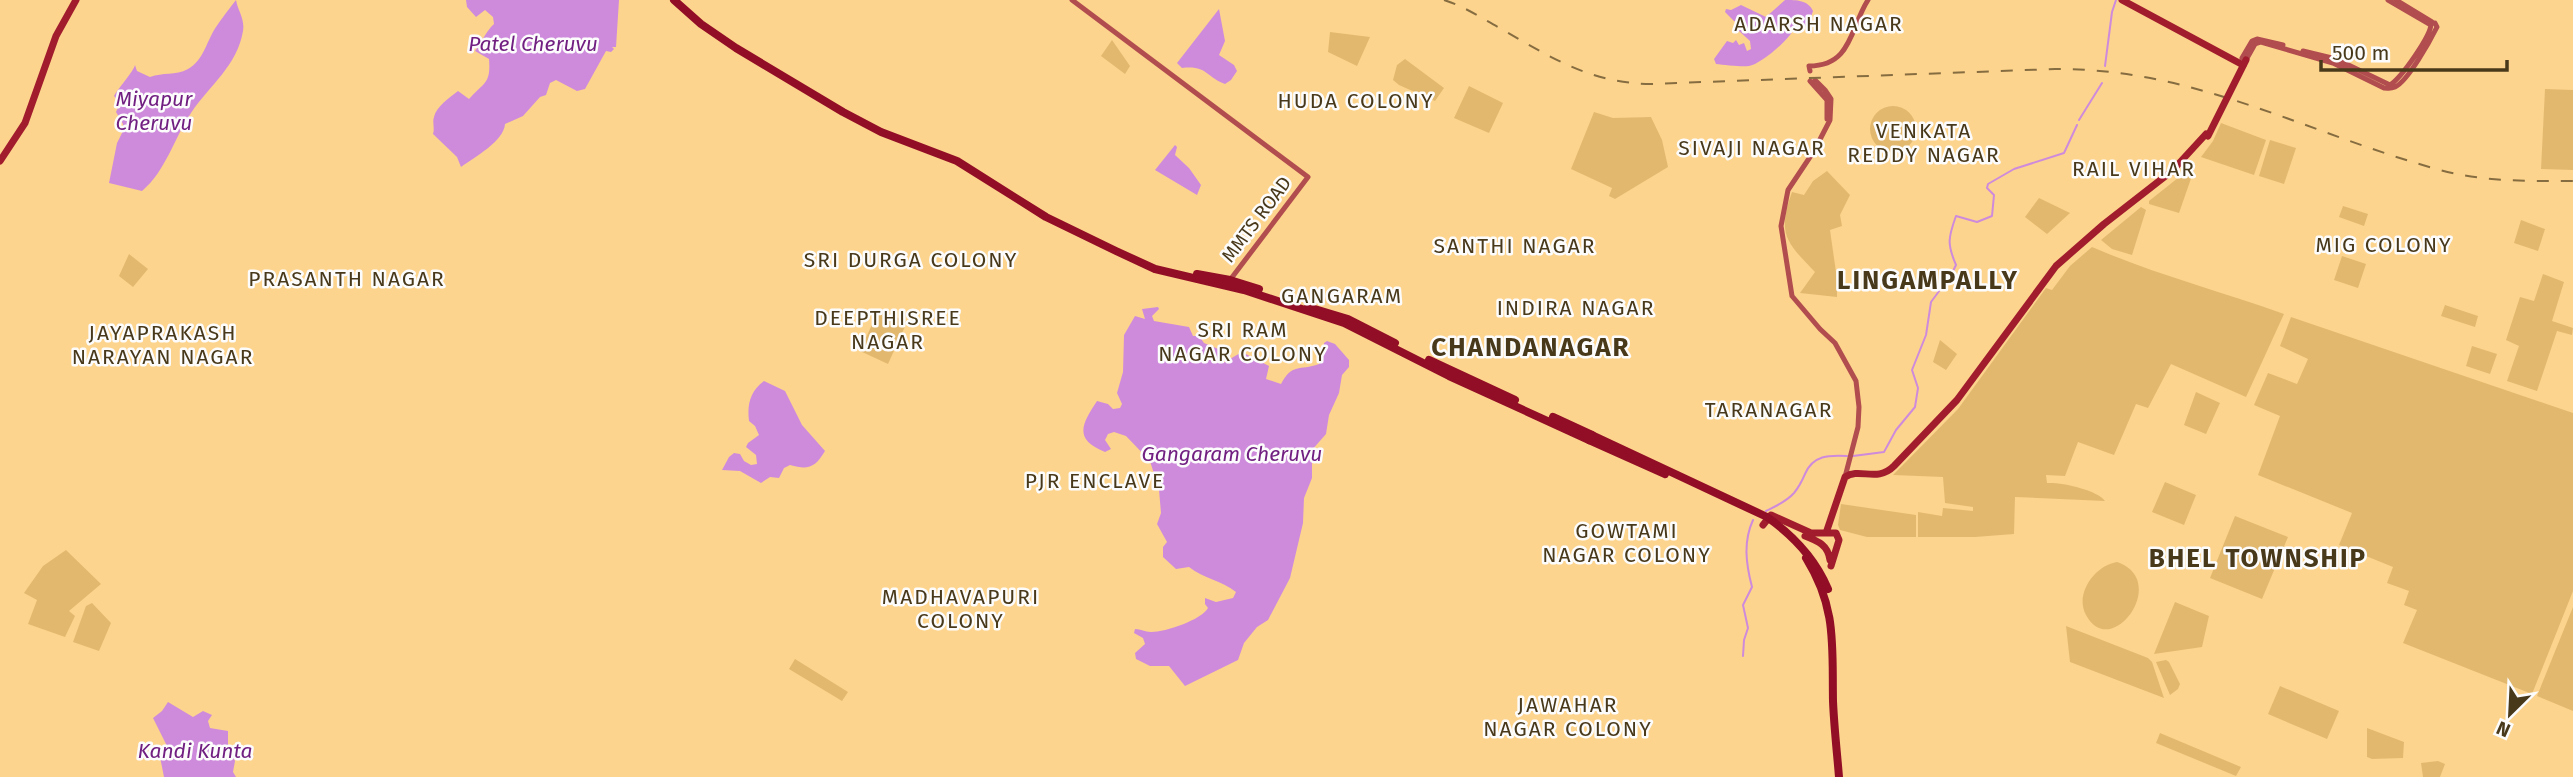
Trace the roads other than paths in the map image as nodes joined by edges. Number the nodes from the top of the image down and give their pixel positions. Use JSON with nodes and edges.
{"nodes":[{"id":1,"x":74,"y":0,"type":"edge"},
{"id":2,"x":674,"y":0,"type":"edge"},
{"id":3,"x":680,"y":0,"type":"edge"},
{"id":4,"x":1070,"y":0,"type":"edge"},
{"id":5,"x":1870,"y":0,"type":"edge"},
{"id":6,"x":2122,"y":0,"type":"edge"},
{"id":7,"x":2130,"y":0,"type":"edge"},
{"id":8,"x":2388,"y":0,"type":"edge"},
{"id":9,"x":2396,"y":0,"type":"edge"},
{"id":10,"x":2432,"y":23,"type":"junction"},
{"id":11,"x":739,"y":47,"type":"junction"},
{"id":12,"x":2242,"y":62,"type":"junction"},
{"id":13,"x":1811,"y":68,"type":"dead end"},
{"id":14,"x":1807,"y":89,"type":"dead end"},
{"id":15,"x":0,"y":159,"type":"edge"},
{"id":16,"x":1231,"y":280,"type":"junction"},
{"id":17,"x":1847,"y":478,"type":"junction"},
{"id":18,"x":1784,"y":523,"type":"junction"},
{"id":19,"x":1763,"y":525,"type":"dead end"},
{"id":20,"x":1772,"y":531,"type":"dead end"},
{"id":21,"x":1826,"y":533,"type":"junction"},
{"id":22,"x":1836,"y":533,"type":"junction"},
{"id":23,"x":1841,"y":777,"type":"edge"}],
"edges":[{"from":1,"to":15,"type":"main road"},
{"from":2,"to":11,"type":"highway"},
{"from":3,"to":11,"type":"highway"},
{"from":4,"to":16,"type":"main road","name":"MMTS ROAD"},
{"from":5,"to":13,"type":"main road"},
{"from":6,"to":12,"type":"main road"},
{"from":7,"to":12,"type":"main road"},
{"from":8,"to":10,"type":"main road"},
{"from":9,"to":10,"type":"main road"},
{"from":10,"to":12,"type":"main road"},
{"from":11,"to":16,"type":"highway"},
{"from":12,"to":17,"type":"main road","bridge":true},
{"from":14,"to":17,"type":"main road"},
{"from":16,"to":23,"type":"highway","bridge":true},
{"from":17,"to":21,"type":"main road"},
{"from":17,"to":22,"type":"main road"},
{"from":18,"to":19,"type":"main road"},
{"from":18,"to":20,"type":"main road"},
{"from":18,"to":21,"type":"main road"},
{"from":18,"to":22,"type":"main road"},
{"from":21,"to":22,"type":"main road"}]}
